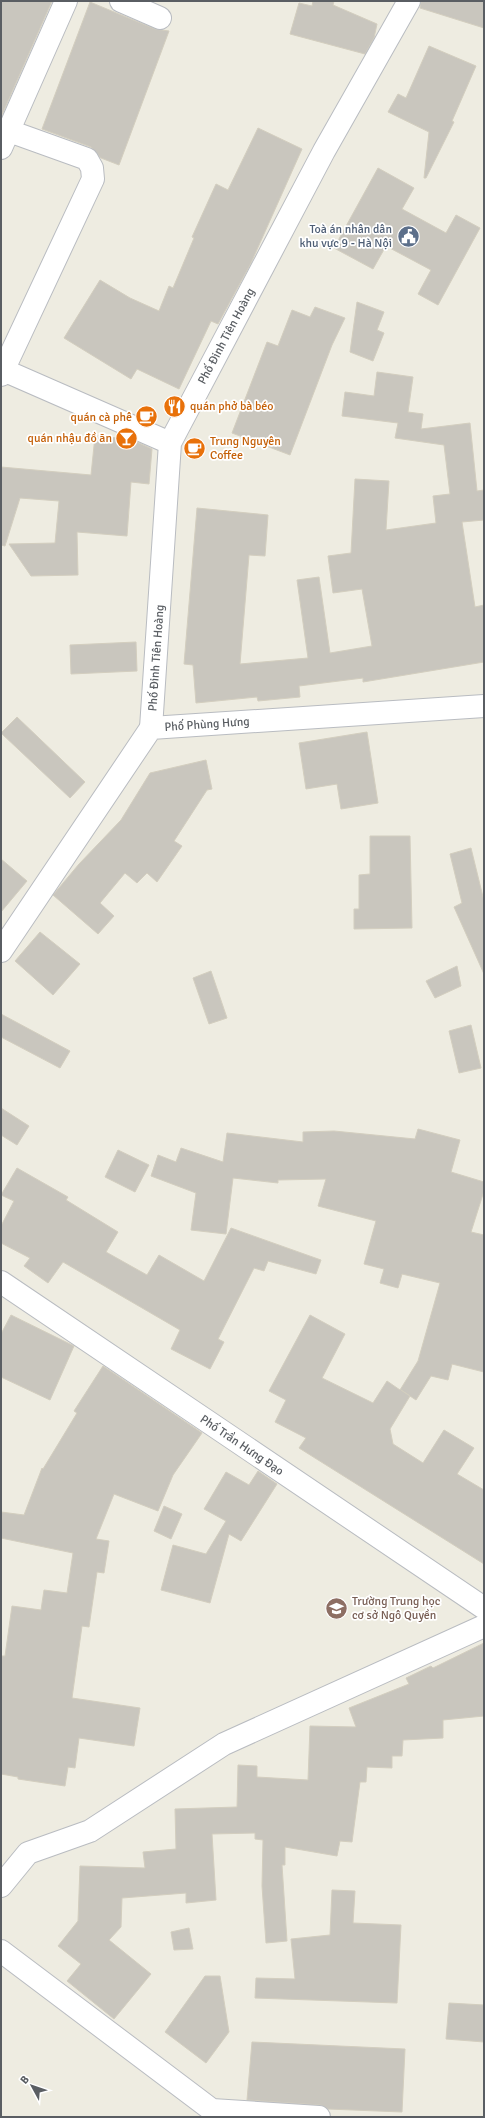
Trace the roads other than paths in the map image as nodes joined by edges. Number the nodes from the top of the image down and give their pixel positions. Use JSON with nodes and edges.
{"nodes":[{"id":1,"x":66,"y":1,"type":"edge"},
{"id":2,"x":121,"y":1,"type":"edge"},
{"id":3,"x":409,"y":1,"type":"edge"},
{"id":4,"x":160,"y":18,"type":"dead end"},
{"id":5,"x":5,"y":140,"type":"edge"},
{"id":6,"x":2,"y":371,"type":"edge"},
{"id":7,"x":170,"y":443,"type":"junction"},
{"id":8,"x":484,"y":706,"type":"edge"},
{"id":9,"x":151,"y":728,"type":"junction"},
{"id":10,"x":1,"y":951,"type":"edge"},
{"id":11,"x":1,"y":1282,"type":"edge"},
{"id":12,"x":484,"y":1608,"type":"edge"},
{"id":13,"x":484,"y":1626,"type":"edge"},
{"id":14,"x":1,"y":1886,"type":"edge"},
{"id":15,"x":1,"y":1951,"type":"edge"},
{"id":16,"x":319,"y":2117,"type":"edge"}],
"edges":[{"from":1,"to":5,"type":"street"},
{"from":2,"to":4,"type":"street"},
{"from":3,"to":7,"type":"street","name":"Phố Đinh Tiên Hoàng"},
{"from":5,"to":6,"type":"street"},
{"from":6,"to":7,"type":"street"},
{"from":7,"to":9,"type":"street","name":"Phố Đinh Tiên Hoàng"},
{"from":8,"to":9,"type":"street","name":"Phố Phùng Hưng"},
{"from":9,"to":10,"type":"street","name":"Phố Phùng Hưng"},
{"from":11,"to":12,"type":"street","name":"Phố Trần Hưng Đạo"},
{"from":13,"to":14,"type":"street"},
{"from":15,"to":16,"type":"street"}]}
